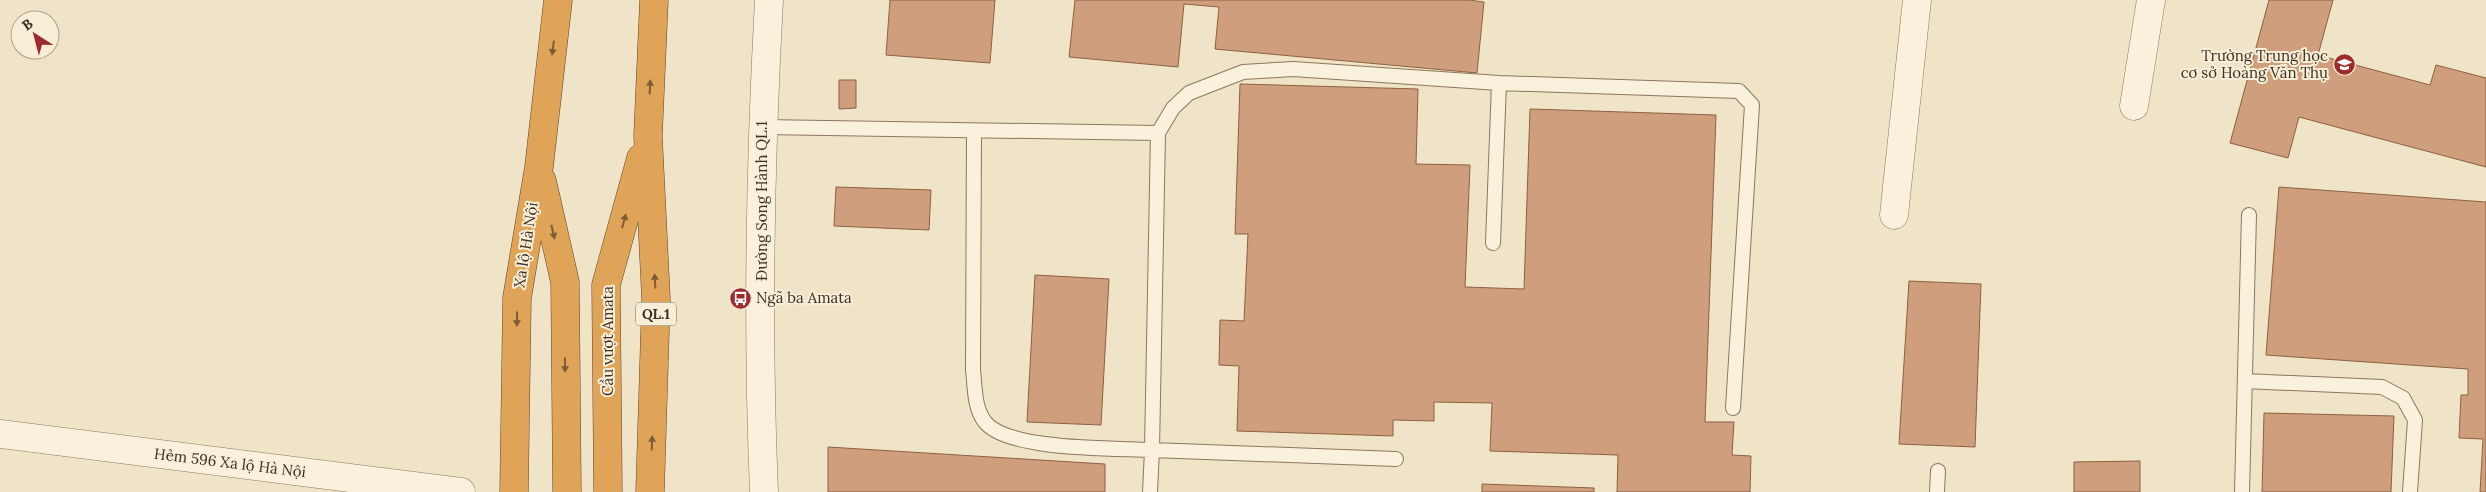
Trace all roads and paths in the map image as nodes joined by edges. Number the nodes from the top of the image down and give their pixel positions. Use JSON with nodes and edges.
{"nodes":[{"id":1,"x":558,"y":0,"type":"edge"},
{"id":2,"x":654,"y":0,"type":"edge"},
{"id":3,"x":769,"y":0,"type":"edge"},
{"id":4,"x":1917,"y":0,"type":"edge"},
{"id":5,"x":2152,"y":0,"type":"edge"},
{"id":6,"x":1499,"y":83,"type":"junction"},
{"id":7,"x":2134,"y":106,"type":"dead end"},
{"id":8,"x":762,"y":127,"type":"junction"},
{"id":9,"x":974,"y":131,"type":"junction"},
{"id":10,"x":1158,"y":133,"type":"junction"},
{"id":11,"x":648,"y":136,"type":"junction"},
{"id":12,"x":539,"y":167,"type":"junction"},
{"id":13,"x":1894,"y":215,"type":"dead end"},
{"id":14,"x":2249,"y":215,"type":"dead end"},
{"id":15,"x":1493,"y":243,"type":"dead end"},
{"id":16,"x":2245,"y":381,"type":"junction"},
{"id":17,"x":1733,"y":408,"type":"dead end"},
{"id":18,"x":0,"y":434,"type":"edge"},
{"id":19,"x":1152,"y":450,"type":"junction"},
{"id":20,"x":1396,"y":459,"type":"dead end"},
{"id":21,"x":1938,"y":471,"type":"dead end"},
{"id":22,"x":375,"y":487,"type":"edge"},
{"id":23,"x":461,"y":492,"type":"edge"},
{"id":24,"x":514,"y":492,"type":"edge"},
{"id":25,"x":567,"y":492,"type":"edge"},
{"id":26,"x":608,"y":492,"type":"edge"},
{"id":27,"x":650,"y":492,"type":"edge"},
{"id":28,"x":764,"y":492,"type":"edge"},
{"id":29,"x":1150,"y":492,"type":"edge"},
{"id":30,"x":1937,"y":492,"type":"edge"},
{"id":31,"x":2242,"y":492,"type":"edge"},
{"id":32,"x":2410,"y":492,"type":"edge"}],
"edges":[{"from":1,"to":12,"type":"highway","name":"Xa lộ Hà Nội","one_way":true},
{"from":11,"to":2,"type":"highway","number":"QL.1","one_way":true},
{"from":3,"to":8,"type":"street","name":"Đường Song Hành QL.1"},
{"from":4,"to":13,"type":"street"},
{"from":5,"to":7,"type":"street"},
{"from":6,"to":10,"type":"lane"},
{"from":6,"to":15,"type":"lane"},
{"from":6,"to":17,"type":"lane"},
{"from":8,"to":9,"type":"lane"},
{"from":8,"to":28,"type":"street","name":"Đường Song Hành QL.1"},
{"from":9,"to":10,"type":"lane"},
{"from":9,"to":19,"type":"lane"},
{"from":10,"to":19,"type":"lane"},
{"from":26,"to":11,"type":"highway","name":"Cầu vượt Amata","number":"QL.1","one_way":true},
{"from":27,"to":11,"type":"highway","number":"QL.1","one_way":true},
{"from":12,"to":24,"type":"highway","name":"Xa lộ Hà Nội","one_way":true},
{"from":12,"to":25,"type":"highway","one_way":true},
{"from":14,"to":16,"type":"lane"},
{"from":16,"to":31,"type":"lane"},
{"from":16,"to":32,"type":"lane"},
{"from":18,"to":22,"type":"street","name":"Hẻm 596 Xa lộ Hà Nội"},
{"from":19,"to":20,"type":"lane"},
{"from":19,"to":29,"type":"lane"},
{"from":21,"to":30,"type":"lane"},
{"from":22,"to":23,"type":"street","name":"Hẻm 596 Xa lộ Hà Nội"}]}
